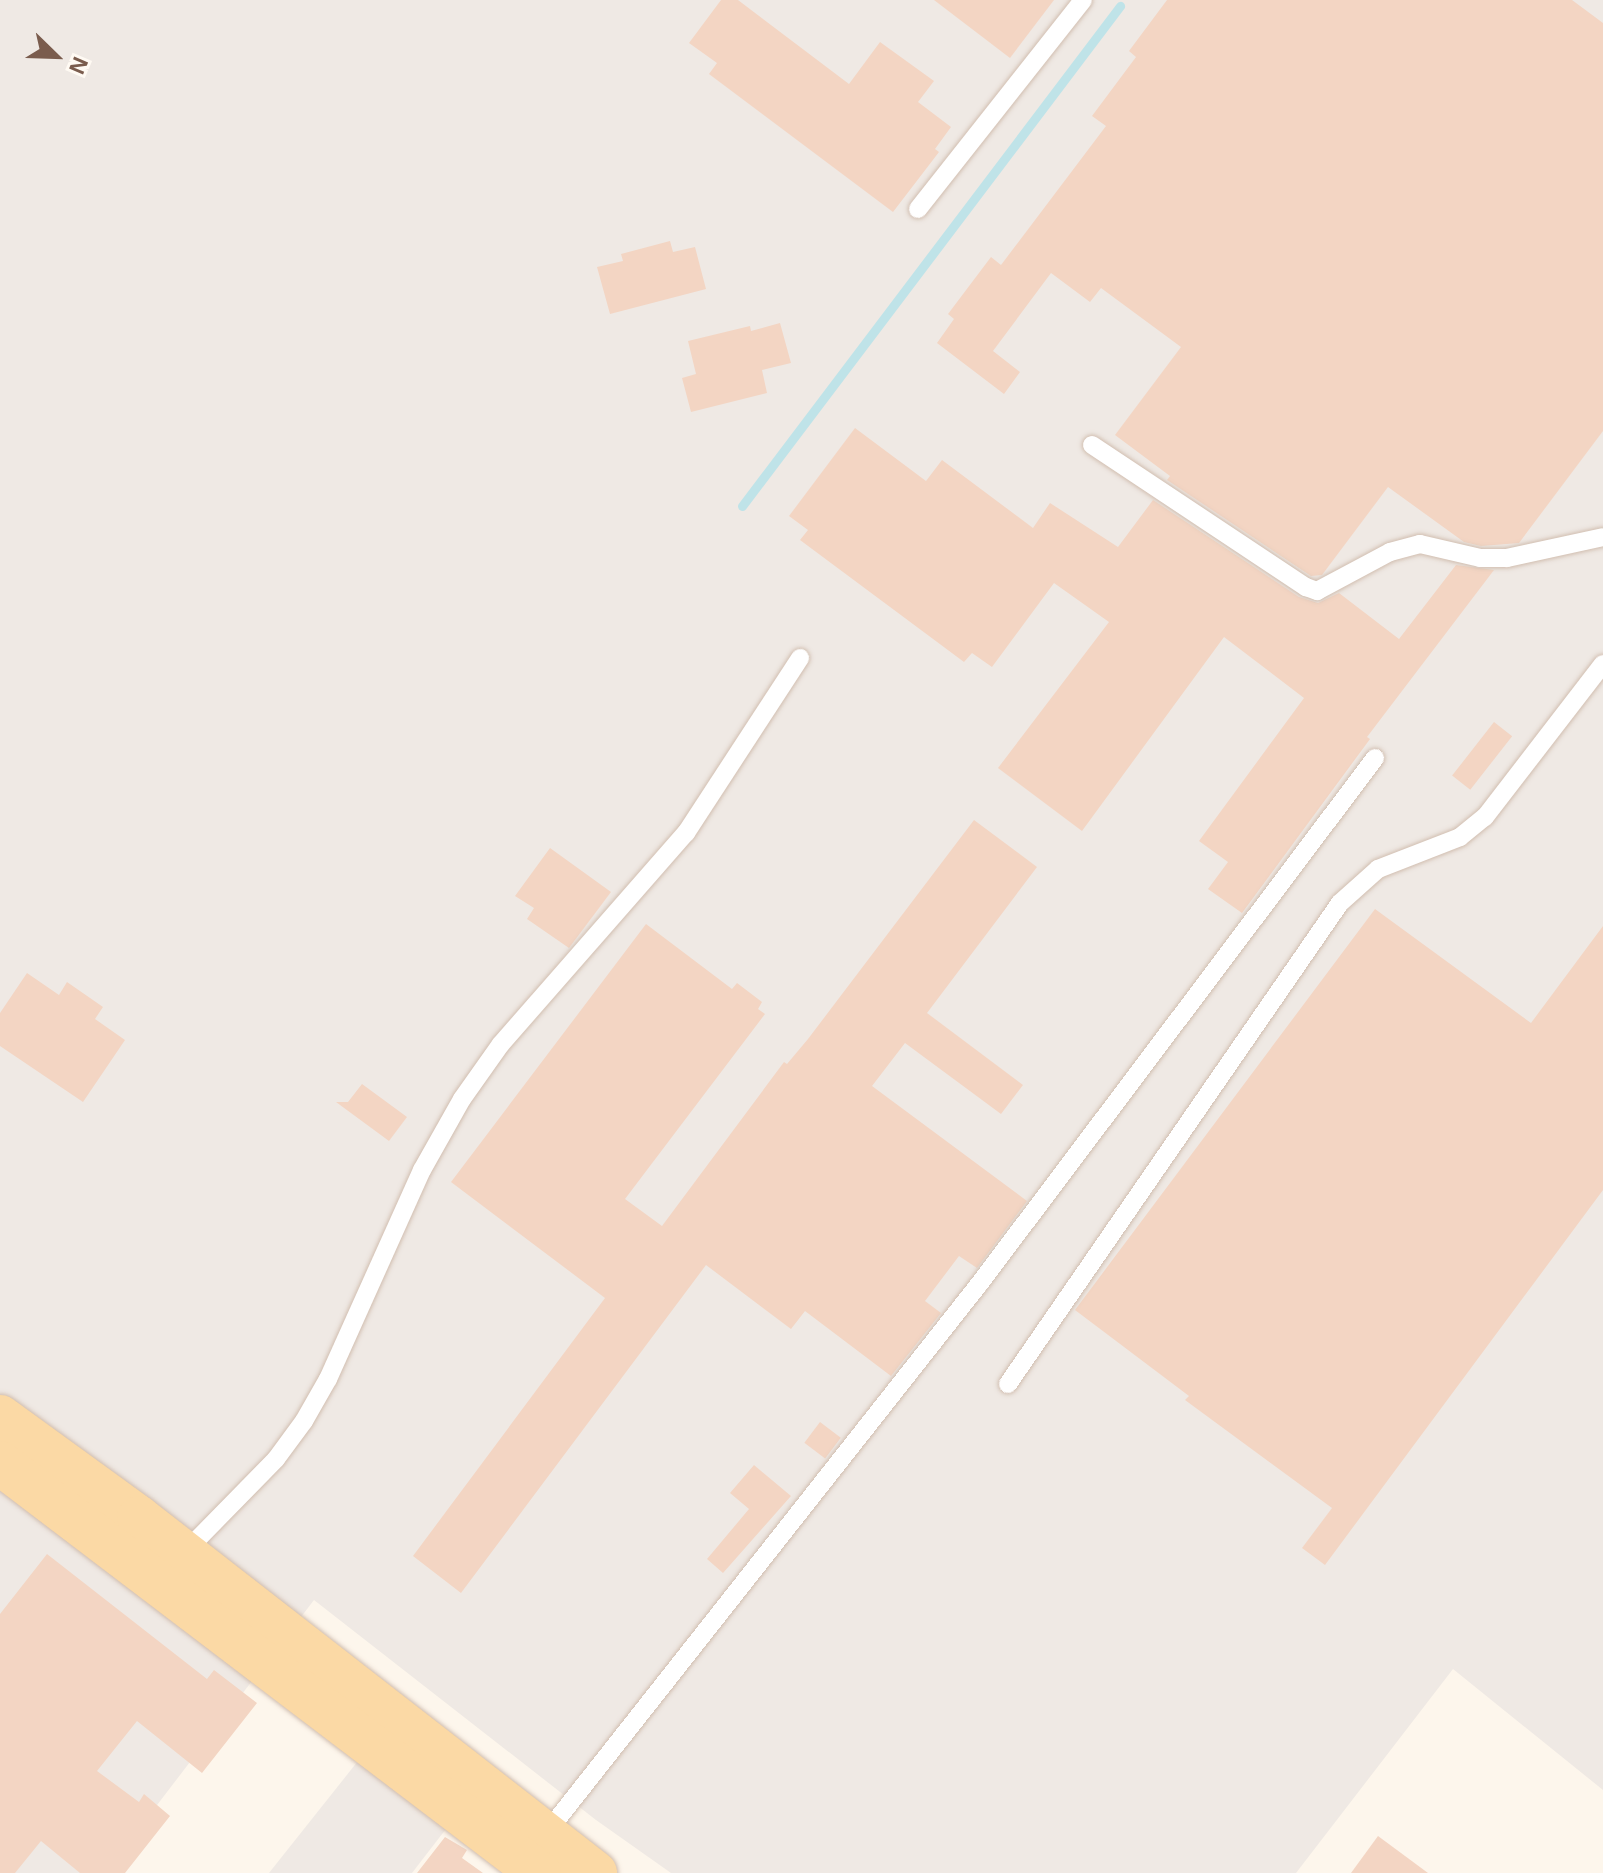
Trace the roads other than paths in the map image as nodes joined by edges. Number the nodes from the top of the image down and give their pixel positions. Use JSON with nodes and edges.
{"nodes":[{"id":1,"x":1083,"y":0,"type":"edge"},
{"id":2,"x":918,"y":209,"type":"dead end"},
{"id":3,"x":1092,"y":445,"type":"dead end"},
{"id":4,"x":1603,"y":537,"type":"edge"},
{"id":5,"x":800,"y":658,"type":"dead end"},
{"id":6,"x":1603,"y":664,"type":"edge"},
{"id":7,"x":1375,"y":758,"type":"dead end"},
{"id":8,"x":1008,"y":1384,"type":"dead end"},
{"id":9,"x":0,"y":1417,"type":"edge"},
{"id":10,"x":0,"y":1463,"type":"edge"},
{"id":11,"x":170,"y":1567,"type":"junction"},
{"id":12,"x":536,"y":1856,"type":"edge"},
{"id":13,"x":595,"y":1873,"type":"edge"}],
"edges":[{"from":1,"to":2,"type":"lane"},
{"from":3,"to":4,"type":"lane"},
{"from":5,"to":11,"type":"lane"},
{"from":6,"to":8,"type":"lane"},
{"from":7,"to":12,"type":"lane"},
{"from":9,"to":11,"type":"main road"},
{"from":10,"to":11,"type":"main road"},
{"from":11,"to":12,"type":"main road"},
{"from":12,"to":13,"type":"main road"}]}
